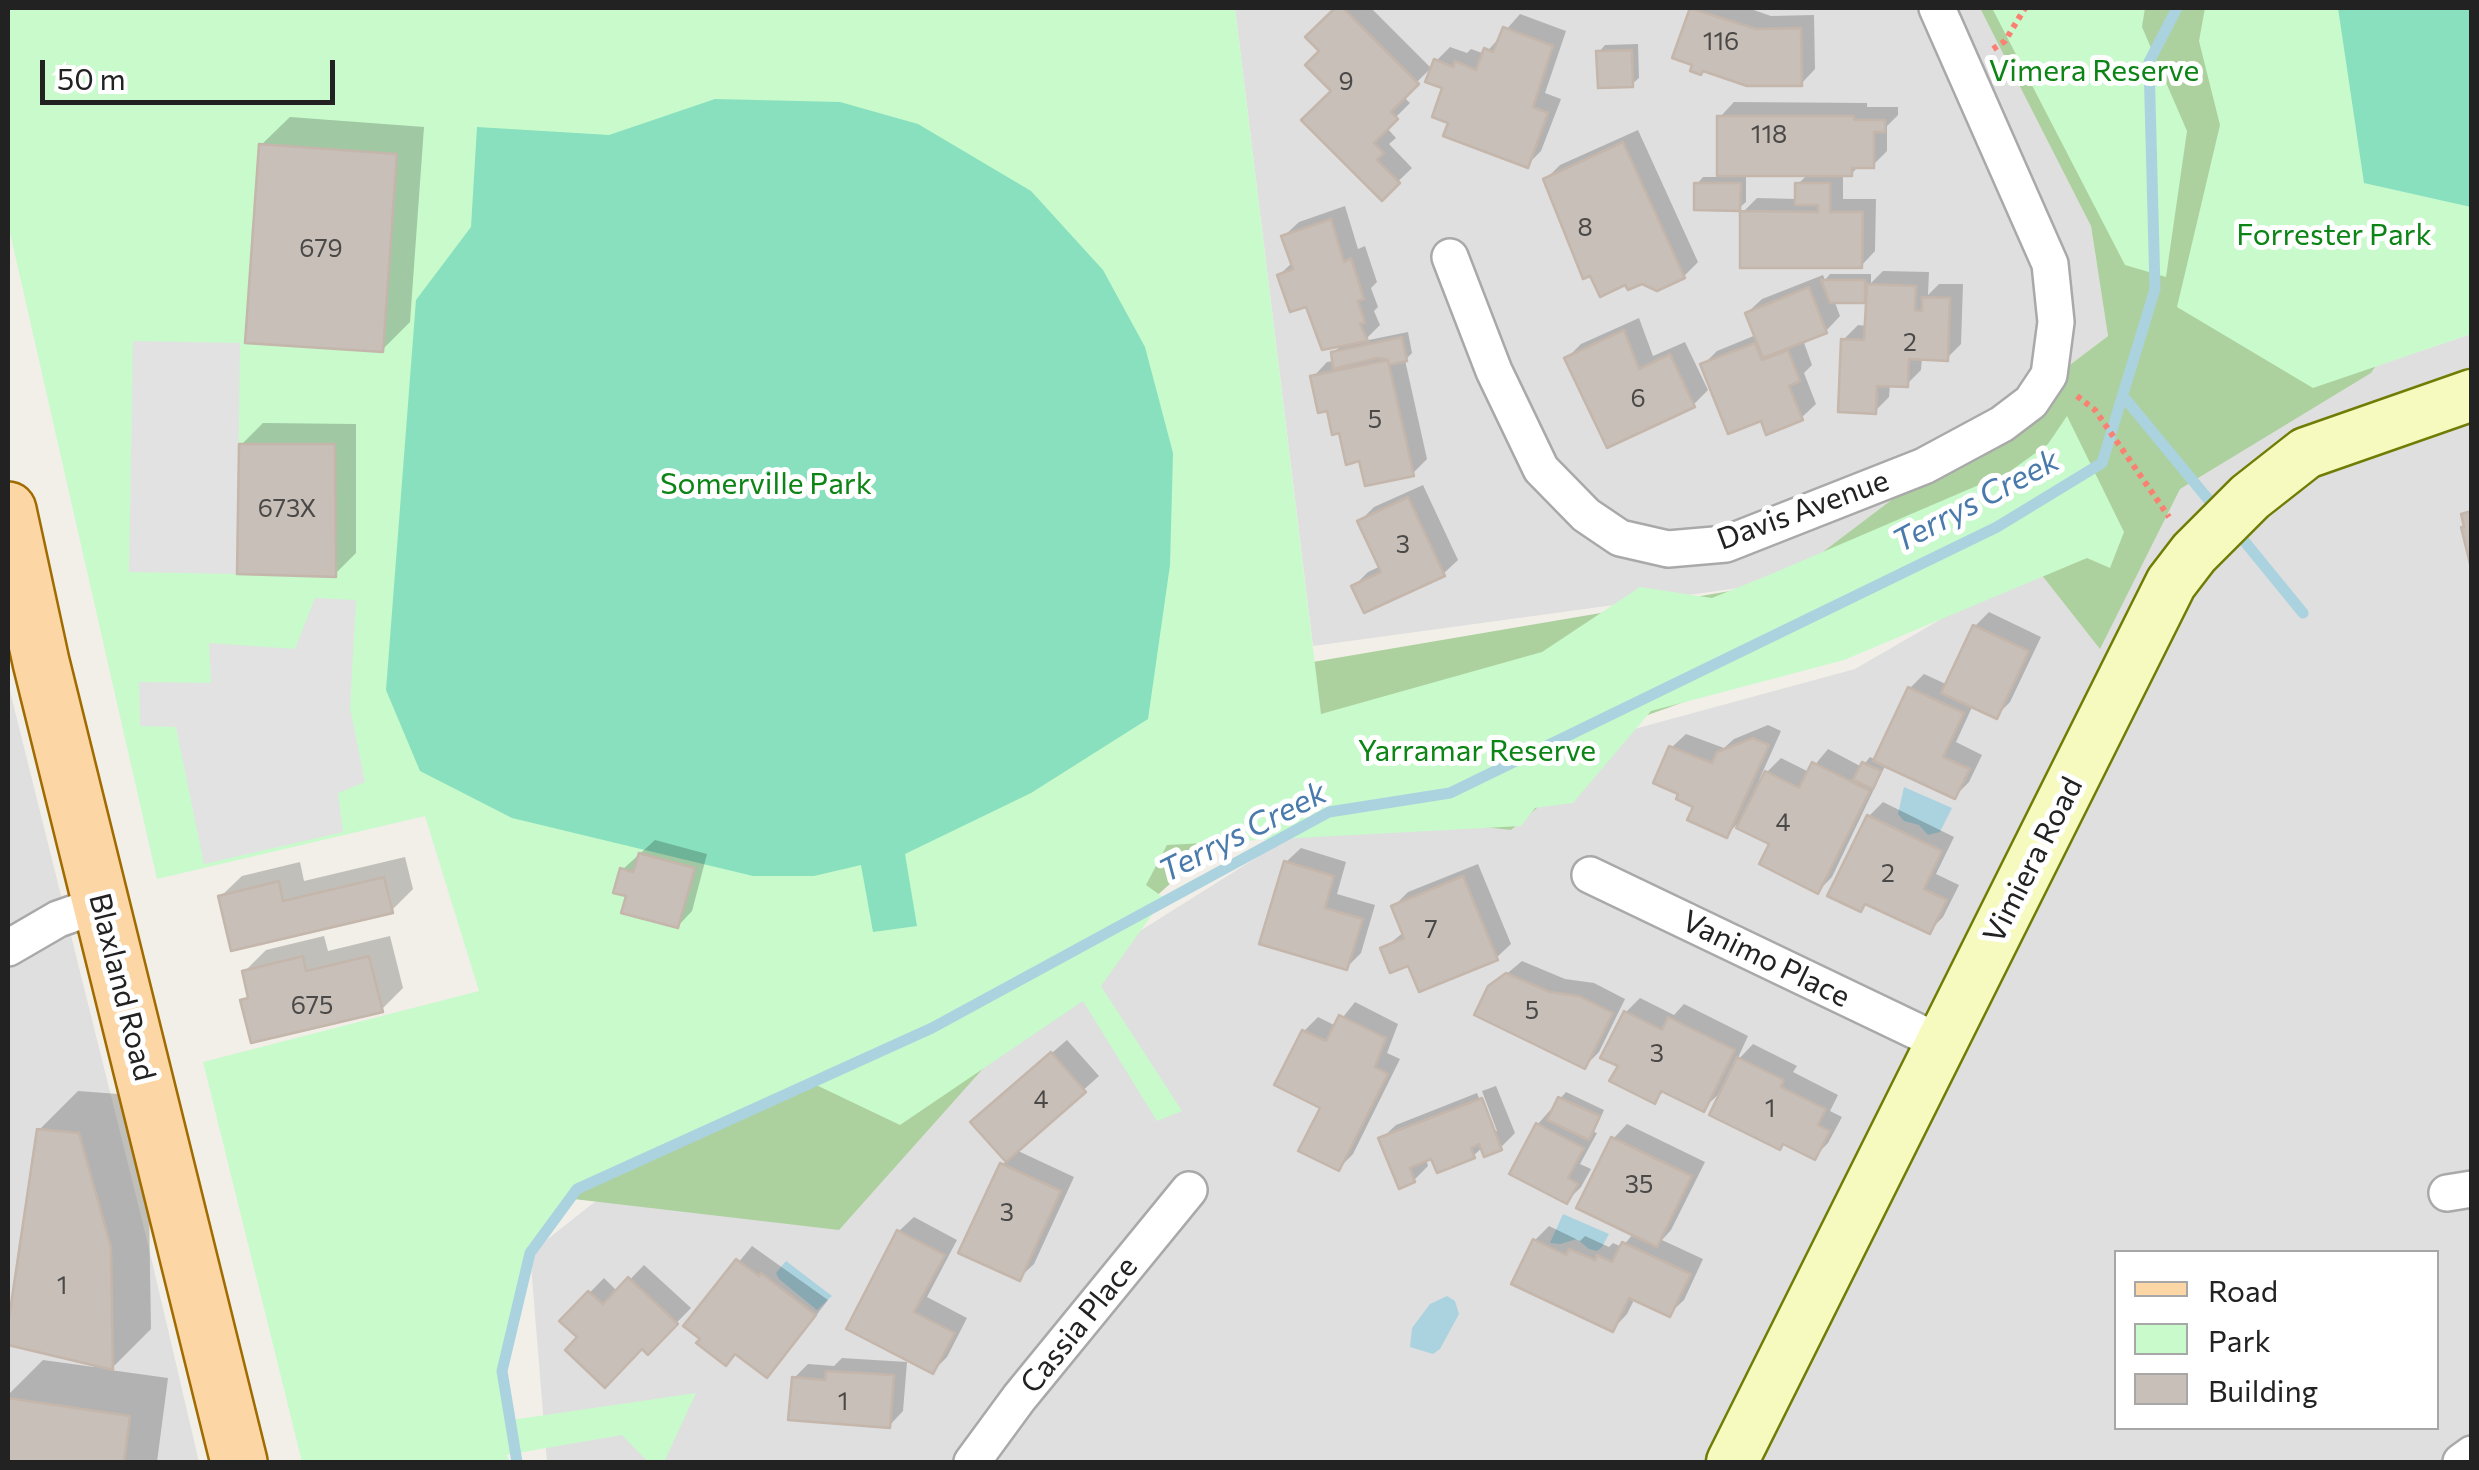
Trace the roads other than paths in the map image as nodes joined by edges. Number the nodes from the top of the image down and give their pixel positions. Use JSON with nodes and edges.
{"nodes":[{"id":1,"x":1937,"y":8,"type":"edge"},
{"id":2,"x":1450,"y":257,"type":"dead end"},
{"id":3,"x":2472,"y":395,"type":"edge"},
{"id":4,"x":8,"y":510,"type":"edge"},
{"id":5,"x":1590,"y":875,"type":"dead end"},
{"id":6,"x":101,"y":904,"type":"junction"},
{"id":7,"x":8,"y":948,"type":"edge"},
{"id":8,"x":1941,"y":1043,"type":"junction"},
{"id":9,"x":1190,"y":1190,"type":"dead end"},
{"id":10,"x":2472,"y":1454,"type":"edge"},
{"id":11,"x":239,"y":1462,"type":"edge"},
{"id":12,"x":972,"y":1462,"type":"edge"},
{"id":13,"x":1732,"y":1462,"type":"edge"},
{"id":14,"x":2461,"y":1462,"type":"edge"}],
"edges":[{"from":1,"to":2,"type":"street","name":"Davis Avenue"},
{"from":3,"to":8,"type":"street","name":"Vimiera Road"},
{"from":4,"to":6,"type":"main road","name":"Blaxland Road"},
{"from":5,"to":8,"type":"street","name":"Vanimo Place"},
{"from":6,"to":7,"type":"street"},
{"from":6,"to":11,"type":"main road","name":"Blaxland Road"},
{"from":8,"to":13,"type":"street","name":"Vimiera Road"},
{"from":9,"to":12,"type":"street","name":"Cassia Place"},
{"from":10,"to":14,"type":"street"}]}
